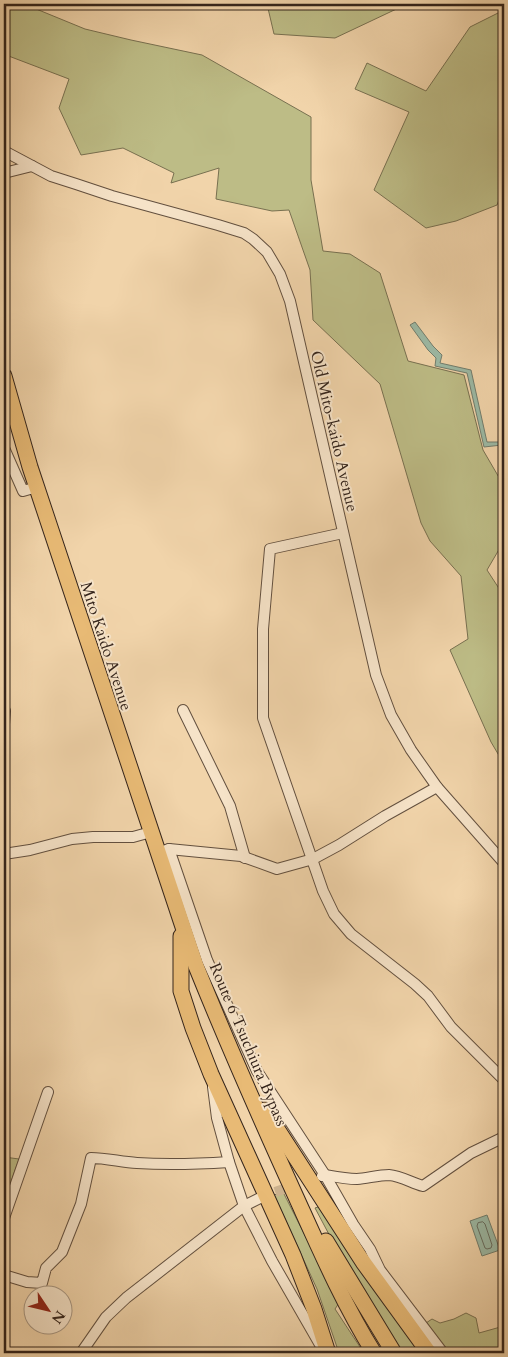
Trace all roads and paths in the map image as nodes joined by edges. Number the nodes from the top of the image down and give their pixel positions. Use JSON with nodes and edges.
{"nodes":[{"id":1,"x":4,"y":151,"type":"edge"},
{"id":2,"x":32,"y":166,"type":"junction"},
{"id":3,"x":4,"y":173,"type":"edge"},
{"id":4,"x":4,"y":376,"type":"edge"},
{"id":5,"x":4,"y":448,"type":"edge"},
{"id":6,"x":37,"y":486,"type":"junction"},
{"id":7,"x":343,"y":533,"type":"junction"},
{"id":8,"x":4,"y":709,"type":"edge"},
{"id":9,"x":183,"y":710,"type":"dead end"},
{"id":10,"x":4,"y":724,"type":"edge"},
{"id":11,"x":437,"y":787,"type":"junction"},
{"id":12,"x":151,"y":832,"type":"junction"},
{"id":13,"x":163,"y":851,"type":"junction"},
{"id":14,"x":4,"y":854,"type":"edge"},
{"id":15,"x":245,"y":858,"type":"junction"},
{"id":16,"x":312,"y":859,"type":"junction"},
{"id":17,"x":504,"y":863,"type":"edge"},
{"id":18,"x":182,"y":925,"type":"junction"},
{"id":19,"x":211,"y":1074,"type":"junction"},
{"id":20,"x":242,"y":1076,"type":"junction"},
{"id":21,"x":504,"y":1080,"type":"edge"},
{"id":22,"x":48,"y":1092,"type":"dead end"},
{"id":23,"x":504,"y":1137,"type":"edge"},
{"id":24,"x":229,"y":1162,"type":"junction"},
{"id":25,"x":286,"y":1176,"type":"junction"},
{"id":26,"x":320,"y":1177,"type":"junction"},
{"id":27,"x":260,"y":1198,"type":"tunnel mouth"},
{"id":28,"x":244,"y":1206,"type":"junction"},
{"id":29,"x":4,"y":1218,"type":"edge"},
{"id":30,"x":4,"y":1275,"type":"edge"},
{"id":31,"x":81,"y":1353,"type":"edge"},
{"id":32,"x":326,"y":1353,"type":"edge"},
{"id":33,"x":374,"y":1353,"type":"edge"},
{"id":34,"x":394,"y":1353,"type":"edge"},
{"id":35,"x":429,"y":1353,"type":"edge"},
{"id":36,"x":443,"y":1353,"type":"edge"}],
"edges":[{"from":1,"to":2,"type":"street","name":"Old Mito-kaido Avenue"},
{"from":2,"to":3,"type":"street"},
{"from":2,"to":7,"type":"street","name":"Old Mito-kaido Avenue"},
{"from":4,"to":6,"type":"highway","name":"Mito Kaido Avenue"},
{"from":5,"to":6,"type":"street"},
{"from":6,"to":12,"type":"highway","name":"Mito Kaido Avenue"},
{"from":7,"to":11,"type":"street","name":"Old Mito-kaido Avenue"},
{"from":7,"to":16,"type":"street"},
{"from":8,"to":10,"type":"street"},
{"from":9,"to":15,"type":"street"},
{"from":11,"to":16,"type":"street"},
{"from":11,"to":17,"type":"street","name":"Old Mito-kaido Avenue"},
{"from":12,"to":13,"type":"highway","name":"Mito Kaido Avenue"},
{"from":12,"to":14,"type":"street"},
{"from":13,"to":15,"type":"street"},
{"from":13,"to":18,"type":"highway","name":"Mito Kaido Avenue"},
{"from":13,"to":26,"type":"street"},
{"from":15,"to":16,"type":"street"},
{"from":16,"to":21,"type":"street"},
{"from":18,"to":19,"type":"highway"},
{"from":18,"to":20,"type":"highway","name":"Route 6 Tsuchiura Bypass"},
{"from":19,"to":24,"type":"street"},
{"from":19,"to":32,"type":"highway"},
{"from":20,"to":25,"type":"highway","name":"Route 6 Tsuchiura Bypass"},
{"from":20,"to":35,"type":"highway"},
{"from":22,"to":29,"type":"street"},
{"from":23,"to":26,"type":"street"},
{"from":24,"to":28,"type":"street"},
{"from":24,"to":30,"type":"street"},
{"from":25,"to":33,"type":"highway","name":"Route 6 Tsuchiura Bypass"},
{"from":25,"to":34,"type":"highway","name":"Route 6 Tsuchiura Bypass"},
{"from":26,"to":36,"type":"street"},
{"from":27,"to":28,"type":"street"},
{"from":28,"to":31,"type":"street"},
{"from":28,"to":32,"type":"street"}]}
